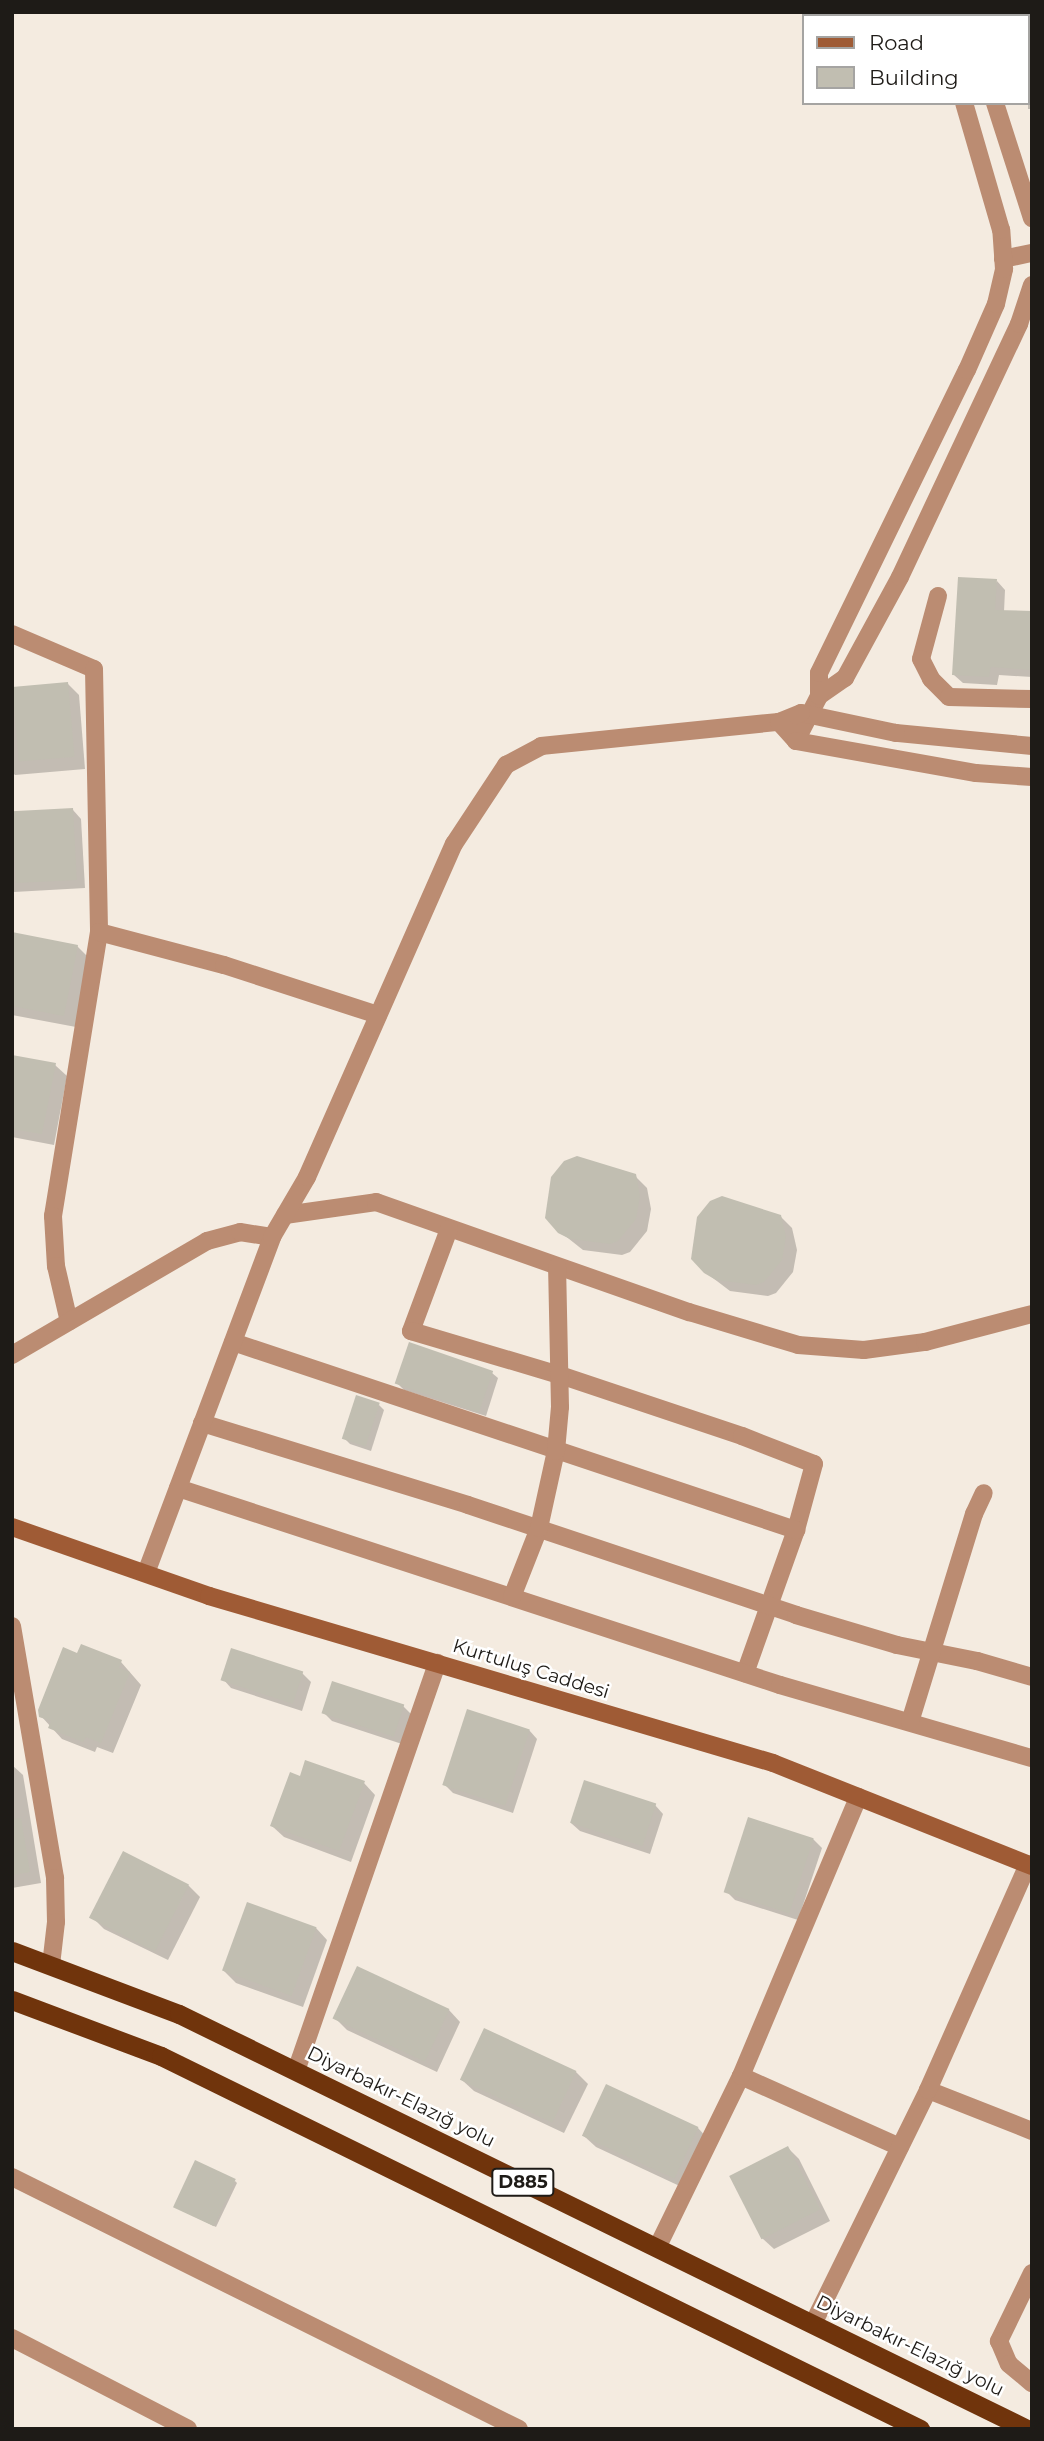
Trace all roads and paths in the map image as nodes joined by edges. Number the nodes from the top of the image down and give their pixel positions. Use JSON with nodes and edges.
{"nodes":[{"id":1,"x":965,"y":105,"type":"edge"},
{"id":2,"x":996,"y":105,"type":"edge"},
{"id":3,"x":1032,"y":218,"type":"edge"},
{"id":4,"x":1032,"y":253,"type":"edge"},
{"id":5,"x":1003,"y":260,"type":"junction"},
{"id":6,"x":1032,"y":285,"type":"edge"},
{"id":7,"x":938,"y":596,"type":"dead end"},
{"id":8,"x":12,"y":634,"type":"edge"},
{"id":9,"x":819,"y":696,"type":"junction"},
{"id":10,"x":1032,"y":699,"type":"edge"},
{"id":11,"x":811,"y":714,"type":"junction"},
{"id":12,"x":779,"y":722,"type":"junction"},
{"id":13,"x":796,"y":741,"type":"junction"},
{"id":14,"x":1032,"y":745,"type":"edge"},
{"id":15,"x":1032,"y":777,"type":"edge"},
{"id":16,"x":99,"y":932,"type":"junction"},
{"id":17,"x":379,"y":1015,"type":"junction"},
{"id":18,"x":285,"y":1215,"type":"junction"},
{"id":19,"x":449,"y":1229,"type":"junction"},
{"id":20,"x":272,"y":1237,"type":"junction"},
{"id":21,"x":557,"y":1267,"type":"junction"},
{"id":22,"x":1032,"y":1314,"type":"edge"},
{"id":23,"x":69,"y":1322,"type":"junction"},
{"id":24,"x":233,"y":1342,"type":"junction"},
{"id":25,"x":12,"y":1355,"type":"edge"},
{"id":26,"x":561,"y":1375,"type":"junction"},
{"id":27,"x":202,"y":1423,"type":"junction"},
{"id":28,"x":556,"y":1451,"type":"junction"},
{"id":29,"x":178,"y":1488,"type":"junction"},
{"id":30,"x":984,"y":1493,"type":"dead end"},
{"id":31,"x":12,"y":1527,"type":"edge"},
{"id":32,"x":538,"y":1528,"type":"junction"},
{"id":33,"x":796,"y":1530,"type":"junction"},
{"id":34,"x":146,"y":1573,"type":"junction"},
{"id":35,"x":512,"y":1597,"type":"junction"},
{"id":36,"x":768,"y":1606,"type":"junction"},
{"id":37,"x":12,"y":1626,"type":"edge"},
{"id":38,"x":930,"y":1651,"type":"junction"},
{"id":39,"x":437,"y":1663,"type":"junction"},
{"id":40,"x":745,"y":1672,"type":"junction"},
{"id":41,"x":1032,"y":1677,"type":"edge"},
{"id":42,"x":910,"y":1722,"type":"junction"},
{"id":43,"x":1032,"y":1758,"type":"edge"},
{"id":44,"x":858,"y":1797,"type":"junction"},
{"id":45,"x":1030,"y":1865,"type":"edge"},
{"id":46,"x":12,"y":1951,"type":"edge"},
{"id":47,"x":51,"y":1965,"type":"junction"},
{"id":48,"x":12,"y":2000,"type":"edge"},
{"id":49,"x":296,"y":2071,"type":"junction"},
{"id":50,"x":741,"y":2076,"type":"junction"},
{"id":51,"x":928,"y":2090,"type":"junction"},
{"id":52,"x":1032,"y":2131,"type":"edge"},
{"id":53,"x":900,"y":2147,"type":"junction"},
{"id":54,"x":12,"y":2177,"type":"edge"},
{"id":55,"x":657,"y":2248,"type":"junction"},
{"id":56,"x":1032,"y":2273,"type":"edge"},
{"id":57,"x":813,"y":2324,"type":"junction"},
{"id":58,"x":12,"y":2338,"type":"edge"},
{"id":59,"x":1032,"y":2383,"type":"edge"},
{"id":60,"x":1028,"y":2424,"type":"edge"},
{"id":61,"x":188,"y":2429,"type":"edge"},
{"id":62,"x":519,"y":2429,"type":"edge"},
{"id":63,"x":920,"y":2429,"type":"edge"}],
"edges":[{"from":1,"to":5,"type":"street"},
{"from":2,"to":3,"type":"street"},
{"from":4,"to":5,"type":"street"},
{"from":5,"to":9,"type":"street"},
{"from":6,"to":9,"type":"street"},
{"from":7,"to":10,"type":"street"},
{"from":8,"to":16,"type":"street"},
{"from":9,"to":11,"type":"street"},
{"from":11,"to":12,"type":"street"},
{"from":11,"to":13,"type":"street"},
{"from":11,"to":14,"type":"street"},
{"from":12,"to":13,"type":"street"},
{"from":12,"to":17,"type":"street"},
{"from":13,"to":15,"type":"street"},
{"from":16,"to":17,"type":"street"},
{"from":16,"to":23,"type":"street"},
{"from":17,"to":18,"type":"street"},
{"from":18,"to":19,"type":"street"},
{"from":18,"to":20,"type":"street"},
{"from":19,"to":21,"type":"street"},
{"from":19,"to":26,"type":"street"},
{"from":20,"to":23,"type":"street"},
{"from":20,"to":24,"type":"street"},
{"from":21,"to":22,"type":"street"},
{"from":21,"to":26,"type":"street"},
{"from":23,"to":25,"type":"street"},
{"from":24,"to":27,"type":"street"},
{"from":24,"to":28,"type":"street"},
{"from":26,"to":28,"type":"street"},
{"from":26,"to":33,"type":"street"},
{"from":27,"to":29,"type":"street"},
{"from":27,"to":32,"type":"street"},
{"from":28,"to":32,"type":"street"},
{"from":28,"to":33,"type":"street"},
{"from":29,"to":34,"type":"street"},
{"from":29,"to":35,"type":"street"},
{"from":30,"to":38,"type":"street"},
{"from":31,"to":34,"type":"main road","name":"Kurtuluş Caddesi"},
{"from":32,"to":35,"type":"street"},
{"from":32,"to":36,"type":"street"},
{"from":33,"to":36,"type":"street"},
{"from":34,"to":39,"type":"main road","name":"Kurtuluş Caddesi"},
{"from":35,"to":40,"type":"street"},
{"from":36,"to":38,"type":"street"},
{"from":36,"to":40,"type":"street"},
{"from":37,"to":47,"type":"street"},
{"from":38,"to":41,"type":"street"},
{"from":38,"to":42,"type":"street"},
{"from":39,"to":44,"type":"main road","name":"Kurtuluş Caddesi"},
{"from":39,"to":49,"type":"street"},
{"from":40,"to":42,"type":"street"},
{"from":42,"to":43,"type":"street"},
{"from":44,"to":45,"type":"main road","name":"Kurtuluş Caddesi"},
{"from":44,"to":50,"type":"street"},
{"from":45,"to":51,"type":"street"},
{"from":46,"to":47,"type":"highway","name":"Diyarbakır-Elazığ yolu","number":"D885"},
{"from":47,"to":49,"type":"highway","name":"Diyarbakır-Elazığ yolu","number":"D885"},
{"from":48,"to":63,"type":"highway","number":"D885"},
{"from":49,"to":55,"type":"highway","name":"Diyarbakır-Elazığ yolu","number":"D885"},
{"from":50,"to":53,"type":"street"},
{"from":50,"to":55,"type":"street"},
{"from":51,"to":52,"type":"street"},
{"from":51,"to":53,"type":"street"},
{"from":53,"to":57,"type":"street"},
{"from":54,"to":62,"type":"street"},
{"from":55,"to":57,"type":"highway","name":"Diyarbakır-Elazığ yolu","number":"D885"},
{"from":56,"to":59,"type":"street"},
{"from":57,"to":60,"type":"highway","name":"Diyarbakır-Elazığ yolu","number":"D885"},
{"from":58,"to":61,"type":"street"}]}
